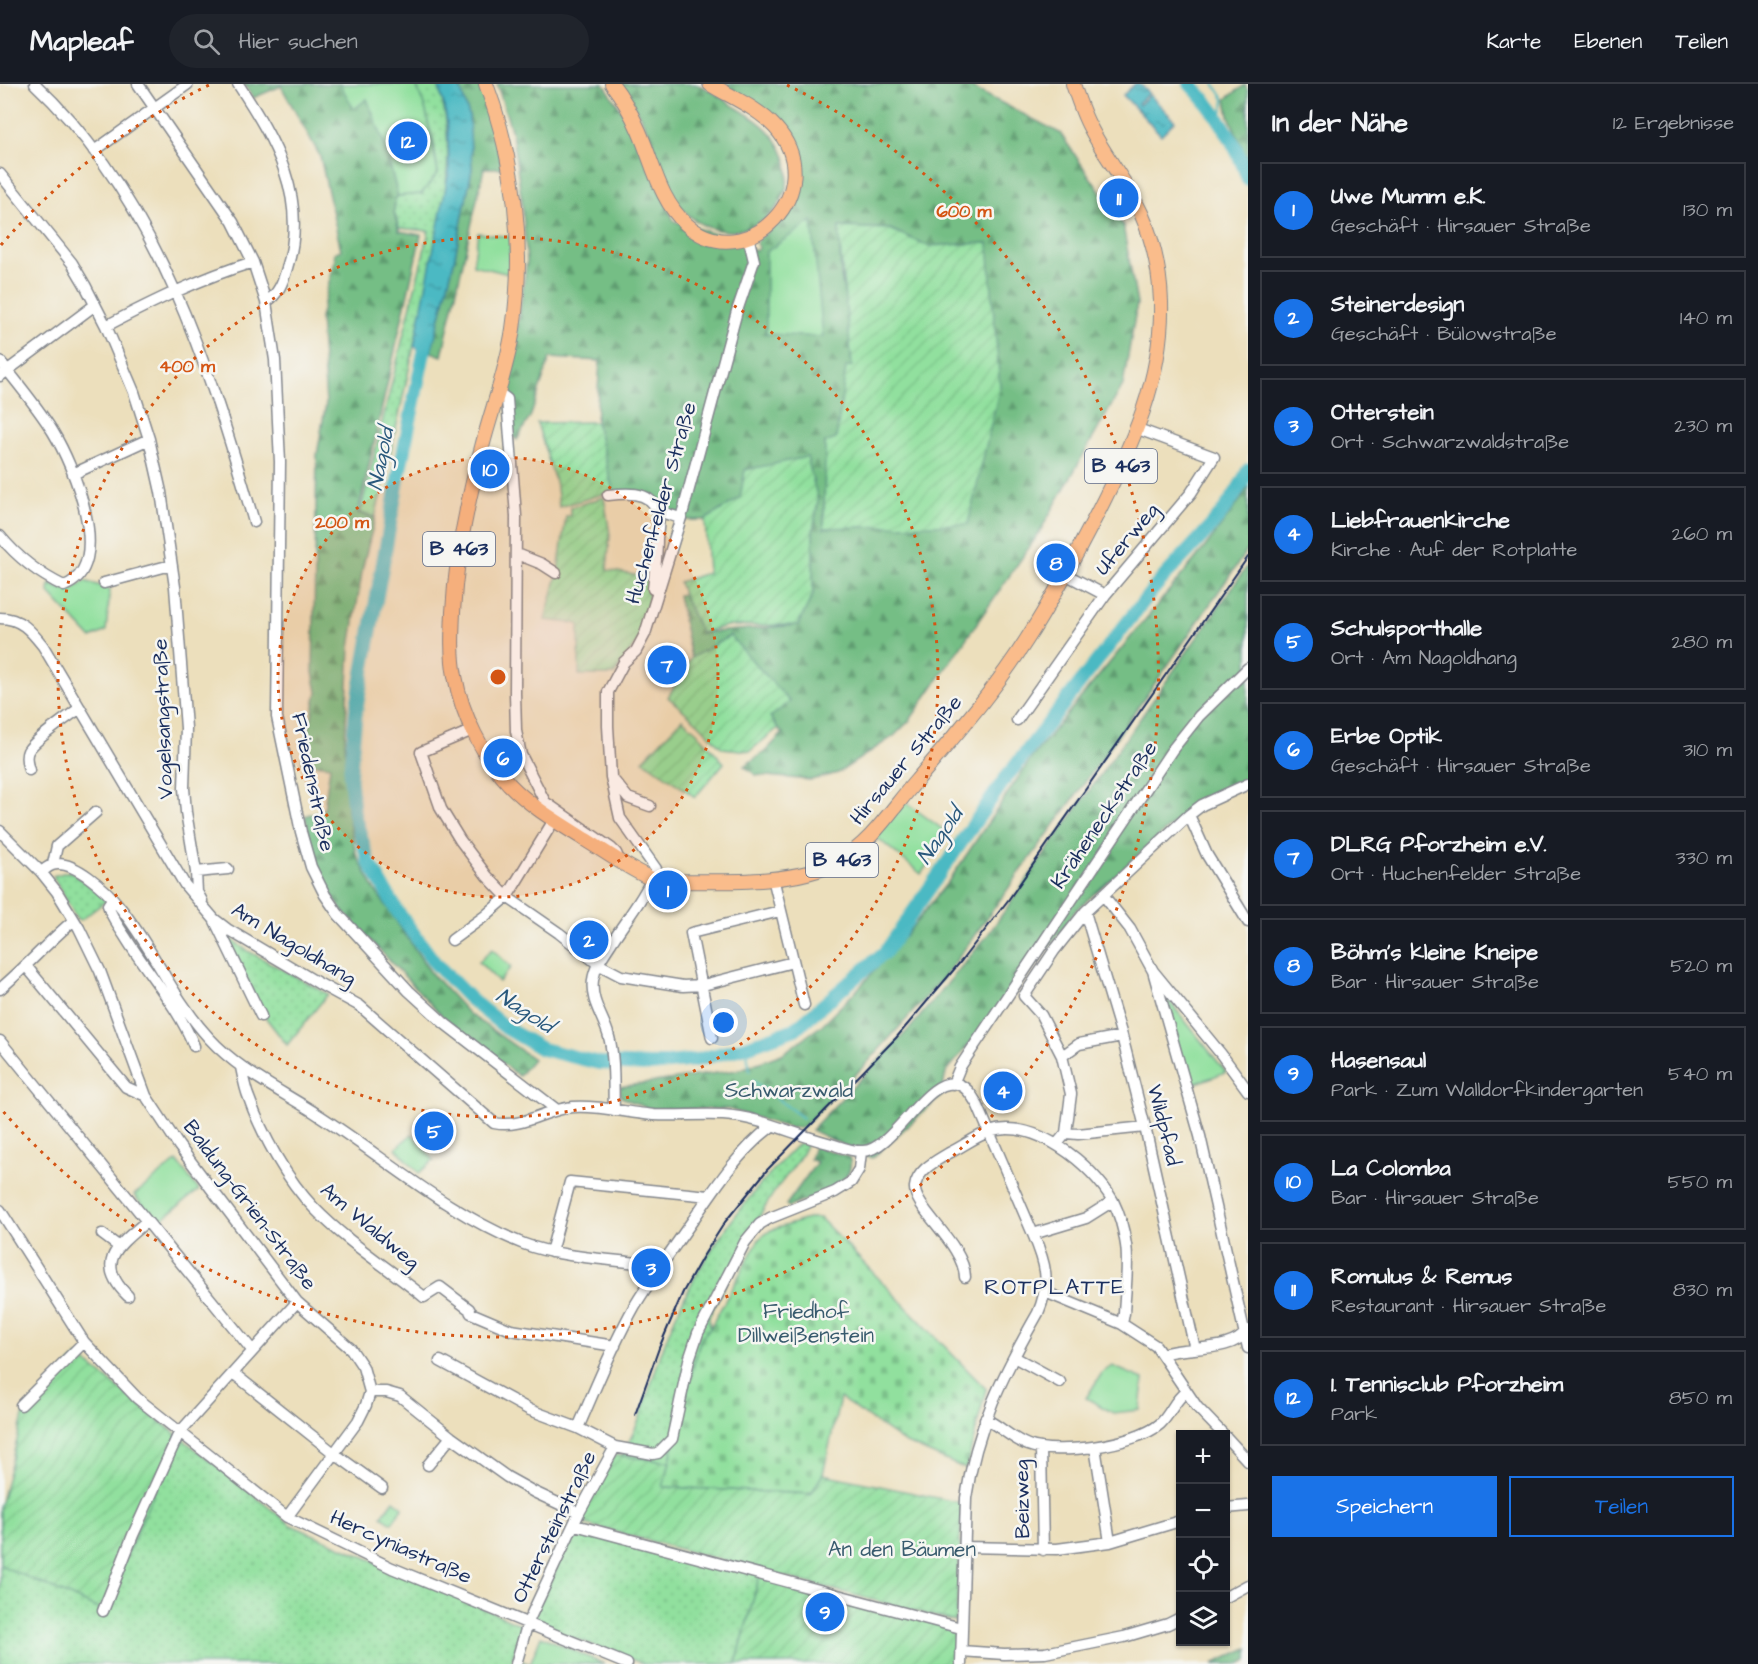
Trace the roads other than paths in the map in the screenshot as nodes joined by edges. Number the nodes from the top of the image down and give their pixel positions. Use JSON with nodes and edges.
{"nodes":[{"id":1,"x":35,"y":84,"type":"edge"},
{"id":2,"x":138,"y":84,"type":"edge"},
{"id":3,"x":188,"y":84,"type":"edge"},
{"id":4,"x":238,"y":84,"type":"edge"},
{"id":5,"x":486,"y":84,"type":"edge"},
{"id":6,"x":612,"y":84,"type":"edge"},
{"id":7,"x":710,"y":84,"type":"edge"},
{"id":8,"x":1073,"y":84,"type":"edge"},
{"id":9,"x":155,"y":108,"type":"junction"},
{"id":10,"x":94,"y":151,"type":"junction"},
{"id":11,"x":0,"y":174,"type":"edge"},
{"id":12,"x":748,"y":236,"type":"junction"},
{"id":13,"x":253,"y":262,"type":"junction"},
{"id":14,"x":174,"y":291,"type":"junction"},
{"id":15,"x":266,"y":302,"type":"junction"},
{"id":16,"x":95,"y":305,"type":"junction"},
{"id":17,"x":106,"y":326,"type":"junction"},
{"id":18,"x":2,"y":369,"type":"edge"},
{"id":19,"x":499,"y":393,"type":"junction"},
{"id":20,"x":1138,"y":429,"type":"junction"},
{"id":21,"x":149,"y":439,"type":"junction"},
{"id":22,"x":73,"y":474,"type":"junction"},
{"id":23,"x":608,"y":495,"type":"dead end"},
{"id":24,"x":658,"y":511,"type":"junction"},
{"id":25,"x":680,"y":518,"type":"junction"},
{"id":26,"x":254,"y":522,"type":"dead end"},
{"id":27,"x":0,"y":536,"type":"edge"},
{"id":28,"x":517,"y":554,"type":"junction"},
{"id":29,"x":171,"y":565,"type":"junction"},
{"id":30,"x":556,"y":573,"type":"dead end"},
{"id":31,"x":1065,"y":574,"type":"junction"},
{"id":32,"x":104,"y":583,"type":"dead end"},
{"id":33,"x":1105,"y":595,"type":"junction"},
{"id":34,"x":652,"y":610,"type":"junction"},
{"id":35,"x":0,"y":618,"type":"edge"},
{"id":36,"x":1248,"y":668,"type":"edge"},
{"id":37,"x":80,"y":708,"type":"junction"},
{"id":38,"x":1017,"y":720,"type":"dead end"},
{"id":39,"x":473,"y":730,"type":"junction"},
{"id":40,"x":29,"y":770,"type":"dead end"},
{"id":41,"x":611,"y":777,"type":"junction"},
{"id":42,"x":1248,"y":784,"type":"edge"},
{"id":43,"x":650,"y":806,"type":"dead end"},
{"id":44,"x":96,"y":812,"type":"dead end"},
{"id":45,"x":1189,"y":815,"type":"junction"},
{"id":46,"x":554,"y":820,"type":"junction"},
{"id":47,"x":0,"y":831,"type":"edge"},
{"id":48,"x":619,"y":860,"type":"junction"},
{"id":49,"x":53,"y":864,"type":"junction"},
{"id":50,"x":228,"y":869,"type":"dead end"},
{"id":51,"x":41,"y":872,"type":"junction"},
{"id":52,"x":196,"y":872,"type":"junction"},
{"id":53,"x":773,"y":878,"type":"junction"},
{"id":54,"x":652,"y":879,"type":"junction"},
{"id":55,"x":1104,"y":896,"type":"junction"},
{"id":56,"x":507,"y":897,"type":"junction"},
{"id":57,"x":112,"y":899,"type":"junction"},
{"id":58,"x":780,"y":910,"type":"junction"},
{"id":59,"x":1085,"y":912,"type":"junction"},
{"id":60,"x":214,"y":919,"type":"junction"},
{"id":61,"x":74,"y":920,"type":"junction"},
{"id":62,"x":1248,"y":922,"type":"edge"},
{"id":63,"x":452,"y":940,"type":"dead end"},
{"id":64,"x":793,"y":962,"type":"junction"},
{"id":65,"x":598,"y":964,"type":"junction"},
{"id":66,"x":26,"y":966,"type":"junction"},
{"id":67,"x":1153,"y":971,"type":"junction"},
{"id":68,"x":703,"y":985,"type":"junction"},
{"id":69,"x":0,"y":989,"type":"edge"},
{"id":70,"x":1008,"y":995,"type":"junction"},
{"id":71,"x":1024,"y":996,"type":"junction"},
{"id":72,"x":804,"y":1005,"type":"dead end"},
{"id":73,"x":261,"y":1016,"type":"dead end"},
{"id":74,"x":1122,"y":1036,"type":"junction"},
{"id":75,"x":712,"y":1038,"type":"dead end"},
{"id":76,"x":0,"y":1041,"type":"edge"},
{"id":77,"x":194,"y":1046,"type":"dead end"},
{"id":78,"x":1062,"y":1056,"type":"junction"},
{"id":79,"x":241,"y":1067,"type":"junction"},
{"id":80,"x":953,"y":1084,"type":"junction"},
{"id":81,"x":1248,"y":1091,"type":"edge"},
{"id":82,"x":146,"y":1096,"type":"junction"},
{"id":83,"x":557,"y":1110,"type":"junction"},
{"id":84,"x":614,"y":1110,"type":"junction"},
{"id":85,"x":772,"y":1126,"type":"junction"},
{"id":86,"x":1145,"y":1127,"type":"junction"},
{"id":87,"x":990,"y":1131,"type":"junction"},
{"id":88,"x":1066,"y":1133,"type":"junction"},
{"id":89,"x":1057,"y":1144,"type":"junction"},
{"id":90,"x":861,"y":1152,"type":"junction"},
{"id":91,"x":709,"y":1196,"type":"junction"},
{"id":92,"x":1113,"y":1201,"type":"junction"},
{"id":93,"x":0,"y":1210,"type":"edge"},
{"id":94,"x":147,"y":1221,"type":"junction"},
{"id":95,"x":102,"y":1234,"type":"dead end"},
{"id":96,"x":1033,"y":1234,"type":"junction"},
{"id":97,"x":118,"y":1246,"type":"junction"},
{"id":98,"x":551,"y":1252,"type":"junction"},
{"id":99,"x":657,"y":1272,"type":"junction"},
{"id":100,"x":964,"y":1277,"type":"dead end"},
{"id":101,"x":1045,"y":1292,"type":"junction"},
{"id":102,"x":128,"y":1296,"type":"dead end"},
{"id":103,"x":297,"y":1302,"type":"junction"},
{"id":104,"x":1122,"y":1324,"type":"junction"},
{"id":105,"x":1246,"y":1333,"type":"edge"},
{"id":106,"x":84,"y":1342,"type":"junction"},
{"id":107,"x":615,"y":1346,"type":"junction"},
{"id":108,"x":1248,"y":1348,"type":"edge"},
{"id":109,"x":1195,"y":1349,"type":"junction"},
{"id":110,"x":252,"y":1350,"type":"junction"},
{"id":111,"x":1163,"y":1354,"type":"junction"},
{"id":112,"x":1014,"y":1357,"type":"junction"},
{"id":113,"x":440,"y":1360,"type":"dead end"},
{"id":114,"x":233,"y":1372,"type":"junction"},
{"id":115,"x":1060,"y":1382,"type":"dead end"},
{"id":116,"x":370,"y":1392,"type":"junction"},
{"id":117,"x":1186,"y":1392,"type":"junction"},
{"id":118,"x":21,"y":1405,"type":"dead end"},
{"id":119,"x":985,"y":1419,"type":"junction"},
{"id":120,"x":578,"y":1428,"type":"junction"},
{"id":121,"x":1218,"y":1430,"type":"edge"},
{"id":122,"x":178,"y":1432,"type":"junction"},
{"id":123,"x":451,"y":1437,"type":"junction"},
{"id":124,"x":1230,"y":1442,"type":"edge"},
{"id":125,"x":615,"y":1447,"type":"junction"},
{"id":126,"x":1095,"y":1447,"type":"junction"},
{"id":127,"x":1041,"y":1448,"type":"junction"},
{"id":128,"x":335,"y":1455,"type":"junction"},
{"id":129,"x":1248,"y":1461,"type":"edge"},
{"id":130,"x":428,"y":1465,"type":"dead end"},
{"id":131,"x":382,"y":1488,"type":"dead end"},
{"id":132,"x":1248,"y":1506,"type":"edge"},
{"id":133,"x":1230,"y":1508,"type":"edge"},
{"id":134,"x":579,"y":1514,"type":"junction"},
{"id":135,"x":287,"y":1517,"type":"junction"},
{"id":136,"x":1176,"y":1522,"type":"edge"},
{"id":137,"x":575,"y":1525,"type":"junction"},
{"id":138,"x":1110,"y":1542,"type":"junction"},
{"id":139,"x":964,"y":1547,"type":"junction"},
{"id":140,"x":1042,"y":1550,"type":"junction"},
{"id":141,"x":1248,"y":1585,"type":"edge"},
{"id":142,"x":1230,"y":1595,"type":"edge"},
{"id":143,"x":103,"y":1611,"type":"dead end"},
{"id":144,"x":1176,"y":1620,"type":"edge"},
{"id":145,"x":528,"y":1623,"type":"junction"},
{"id":146,"x":962,"y":1628,"type":"junction"},
{"id":147,"x":961,"y":1650,"type":"junction"},
{"id":148,"x":516,"y":1664,"type":"edge"},
{"id":149,"x":627,"y":1664,"type":"edge"},
{"id":150,"x":961,"y":1664,"type":"edge"}],
"edges":[{"from":1,"to":10,"type":"street"},
{"from":2,"to":9,"type":"street","name":"Friedenstraße"},
{"from":3,"to":9,"type":"street"},
{"from":4,"to":15,"type":"street"},
{"from":5,"to":19,"type":"main road","name":"Hirsauer Straße","number":"B 463"},
{"from":6,"to":12,"type":"main road"},
{"from":7,"to":12,"type":"main road"},
{"from":8,"to":20,"type":"main road","name":"Hirsauer Straße","number":"B 463"},
{"from":9,"to":10,"type":"street"},
{"from":9,"to":13,"type":"street","name":"Friedenstraße"},
{"from":10,"to":14,"type":"street"},
{"from":11,"to":16,"type":"street","name":"Vogelsangstraße"},
{"from":12,"to":25,"type":"street","name":"Huchenfelder Straße"},
{"from":13,"to":14,"type":"street"},
{"from":13,"to":15,"type":"street","name":"Friedenstraße"},
{"from":14,"to":17,"type":"street"},
{"from":14,"to":26,"type":"street"},
{"from":15,"to":83,"type":"street","name":"Friedenstraße"},
{"from":16,"to":17,"type":"street","name":"Vogelsangstraße"},
{"from":16,"to":18,"type":"street"},
{"from":17,"to":21,"type":"street","name":"Vogelsangstraße"},
{"from":18,"to":22,"type":"street"},
{"from":19,"to":28,"type":"street"},
{"from":19,"to":39,"type":"main road","name":"Hirsauer Straße","number":"B 463"},
{"from":20,"to":31,"type":"main road","name":"Hirsauer Straße","number":"B 463"},
{"from":20,"to":33,"type":"street","name":"Uferweg"},
{"from":21,"to":22,"type":"street"},
{"from":21,"to":29,"type":"street","name":"Vogelsangstraße"},
{"from":22,"to":27,"type":"street"},
{"from":23,"to":24,"type":"street"},
{"from":24,"to":25,"type":"street"},
{"from":24,"to":34,"type":"street"},
{"from":25,"to":34,"type":"street","name":"Huchenfelder Straße"},
{"from":28,"to":30,"type":"street"},
{"from":28,"to":48,"type":"street"},
{"from":29,"to":32,"type":"street"},
{"from":29,"to":52,"type":"street","name":"Vogelsangstraße"},
{"from":31,"to":33,"type":"street","name":"Uferweg"},
{"from":31,"to":53,"type":"main road","name":"Hirsauer Straße","number":"B 463"},
{"from":33,"to":38,"type":"street","name":"Uferweg"},
{"from":34,"to":41,"type":"street","name":"Huchenfelder Straße"},
{"from":35,"to":37,"type":"street","name":"Am Nagoldhang"},
{"from":36,"to":70,"type":"street","name":"Kräheneckstraße"},
{"from":37,"to":40,"type":"street"},
{"from":37,"to":60,"type":"street","name":"Am Nagoldhang"},
{"from":39,"to":46,"type":"main road","name":"Hirsauer Straße","number":"B 463"},
{"from":39,"to":56,"type":"street"},
{"from":41,"to":43,"type":"street"},
{"from":41,"to":54,"type":"street","name":"Huchenfelder Straße"},
{"from":42,"to":45,"type":"street"},
{"from":44,"to":49,"type":"street"},
{"from":45,"to":55,"type":"street"},
{"from":45,"to":62,"type":"street"},
{"from":46,"to":48,"type":"main road","name":"Hirsauer Straße","number":"B 463"},
{"from":46,"to":56,"type":"street"},
{"from":47,"to":51,"type":"street","name":"Baldung-Grien-Straße"},
{"from":48,"to":54,"type":"main road","name":"Hirsauer Straße","number":"B 463"},
{"from":49,"to":51,"type":"street"},
{"from":49,"to":57,"type":"street"},
{"from":50,"to":52,"type":"street"},
{"from":51,"to":61,"type":"street","name":"Baldung-Grien-Straße"},
{"from":52,"to":60,"type":"street","name":"Vogelsangstraße"},
{"from":53,"to":54,"type":"main road","name":"Hirsauer Straße","number":"B 463"},
{"from":53,"to":58,"type":"street"},
{"from":54,"to":65,"type":"street"},
{"from":55,"to":59,"type":"street"},
{"from":55,"to":67,"type":"street"},
{"from":56,"to":63,"type":"street"},
{"from":56,"to":65,"type":"street"},
{"from":57,"to":77,"type":"street"},
{"from":57,"to":79,"type":"street"},
{"from":58,"to":64,"type":"street"},
{"from":58,"to":68,"type":"street"},
{"from":59,"to":71,"type":"street"},
{"from":59,"to":74,"type":"street","name":"Wildpfad"},
{"from":60,"to":73,"type":"street"},
{"from":60,"to":83,"type":"street","name":"Am Nagoldhang"},
{"from":61,"to":66,"type":"street"},
{"from":61,"to":82,"type":"street","name":"Baldung-Grien-Straße"},
{"from":64,"to":68,"type":"street"},
{"from":64,"to":72,"type":"street"},
{"from":65,"to":68,"type":"street"},
{"from":65,"to":84,"type":"street"},
{"from":66,"to":69,"type":"street"},
{"from":66,"to":82,"type":"street"},
{"from":67,"to":81,"type":"street"},
{"from":67,"to":105,"type":"street"},
{"from":68,"to":75,"type":"street"},
{"from":70,"to":71,"type":"street"},
{"from":70,"to":80,"type":"street","name":"Kräheneckstraße"},
{"from":71,"to":78,"type":"street"},
{"from":74,"to":78,"type":"street"},
{"from":74,"to":86,"type":"street","name":"Wildpfad"},
{"from":76,"to":94,"type":"street"},
{"from":78,"to":88,"type":"street"},
{"from":79,"to":98,"type":"street"},
{"from":79,"to":107,"type":"street","name":"Am Waldweg"},
{"from":80,"to":87,"type":"street"},
{"from":80,"to":90,"type":"street"},
{"from":82,"to":103,"type":"street","name":"Baldung-Grien-Straße"},
{"from":83,"to":84,"type":"street"},
{"from":84,"to":85,"type":"street"},
{"from":85,"to":90,"type":"street"},
{"from":85,"to":91,"type":"street","name":"Ottersteinstraße"},
{"from":86,"to":88,"type":"street"},
{"from":86,"to":109,"type":"street","name":"Wildpfad"},
{"from":87,"to":89,"type":"street"},
{"from":87,"to":96,"type":"street"},
{"from":87,"to":100,"type":"street"},
{"from":88,"to":89,"type":"street"},
{"from":89,"to":92,"type":"street"},
{"from":90,"to":125,"type":"street"},
{"from":91,"to":98,"type":"street"},
{"from":91,"to":99,"type":"street","name":"Ottersteinstraße"},
{"from":92,"to":96,"type":"street"},
{"from":92,"to":104,"type":"street"},
{"from":93,"to":106,"type":"street","name":"Hercyniastraße"},
{"from":94,"to":97,"type":"street"},
{"from":94,"to":110,"type":"street"},
{"from":95,"to":97,"type":"street"},
{"from":96,"to":101,"type":"street"},
{"from":97,"to":102,"type":"street"},
{"from":98,"to":99,"type":"street"},
{"from":99,"to":107,"type":"street","name":"Ottersteinstraße"},
{"from":101,"to":104,"type":"street"},
{"from":101,"to":112,"type":"street"},
{"from":103,"to":110,"type":"street"},
{"from":103,"to":116,"type":"street","name":"Baldung-Grien-Straße"},
{"from":104,"to":111,"type":"street"},
{"from":105,"to":108,"type":"street"},
{"from":105,"to":109,"type":"street"},
{"from":106,"to":118,"type":"street"},
{"from":106,"to":122,"type":"street","name":"Hercyniastraße"},
{"from":107,"to":120,"type":"street","name":"Ottersteinstraße"},
{"from":109,"to":111,"type":"street"},
{"from":110,"to":114,"type":"street"},
{"from":111,"to":117,"type":"street"},
{"from":112,"to":115,"type":"street"},
{"from":112,"to":119,"type":"street"},
{"from":113,"to":120,"type":"street","name":"Ottersteinstraße"},
{"from":114,"to":122,"type":"street"},
{"from":114,"to":128,"type":"street"},
{"from":116,"to":123,"type":"street"},
{"from":116,"to":128,"type":"street"},
{"from":117,"to":121,"type":"street"},
{"from":117,"to":126,"type":"street"},
{"from":119,"to":127,"type":"street"},
{"from":119,"to":139,"type":"street"},
{"from":120,"to":125,"type":"street","name":"Ottersteinstraße"},
{"from":122,"to":135,"type":"street","name":"Hercyniastraße"},
{"from":122,"to":143,"type":"street"},
{"from":123,"to":130,"type":"street"},
{"from":123,"to":134,"type":"street"},
{"from":124,"to":129,"type":"street"},
{"from":125,"to":134,"type":"street","name":"Ottersteinstraße"},
{"from":126,"to":127,"type":"street"},
{"from":126,"to":138,"type":"street"},
{"from":127,"to":140,"type":"street","name":"Beizweg"},
{"from":128,"to":131,"type":"street"},
{"from":128,"to":135,"type":"street"},
{"from":132,"to":133,"type":"street"},
{"from":134,"to":137,"type":"street","name":"Ottersteinstraße"},
{"from":135,"to":145,"type":"street","name":"Hercyniastraße"},
{"from":136,"to":138,"type":"street"},
{"from":137,"to":145,"type":"street","name":"Ottersteinstraße"},
{"from":137,"to":146,"type":"street"},
{"from":138,"to":140,"type":"street"},
{"from":139,"to":140,"type":"street"},
{"from":139,"to":146,"type":"street"},
{"from":141,"to":142,"type":"street"},
{"from":144,"to":147,"type":"street"},
{"from":145,"to":148,"type":"street","name":"Ottersteinstraße"},
{"from":145,"to":149,"type":"street","name":"Hercyniastraße"},
{"from":146,"to":147,"type":"street"},
{"from":147,"to":150,"type":"street"}]}
